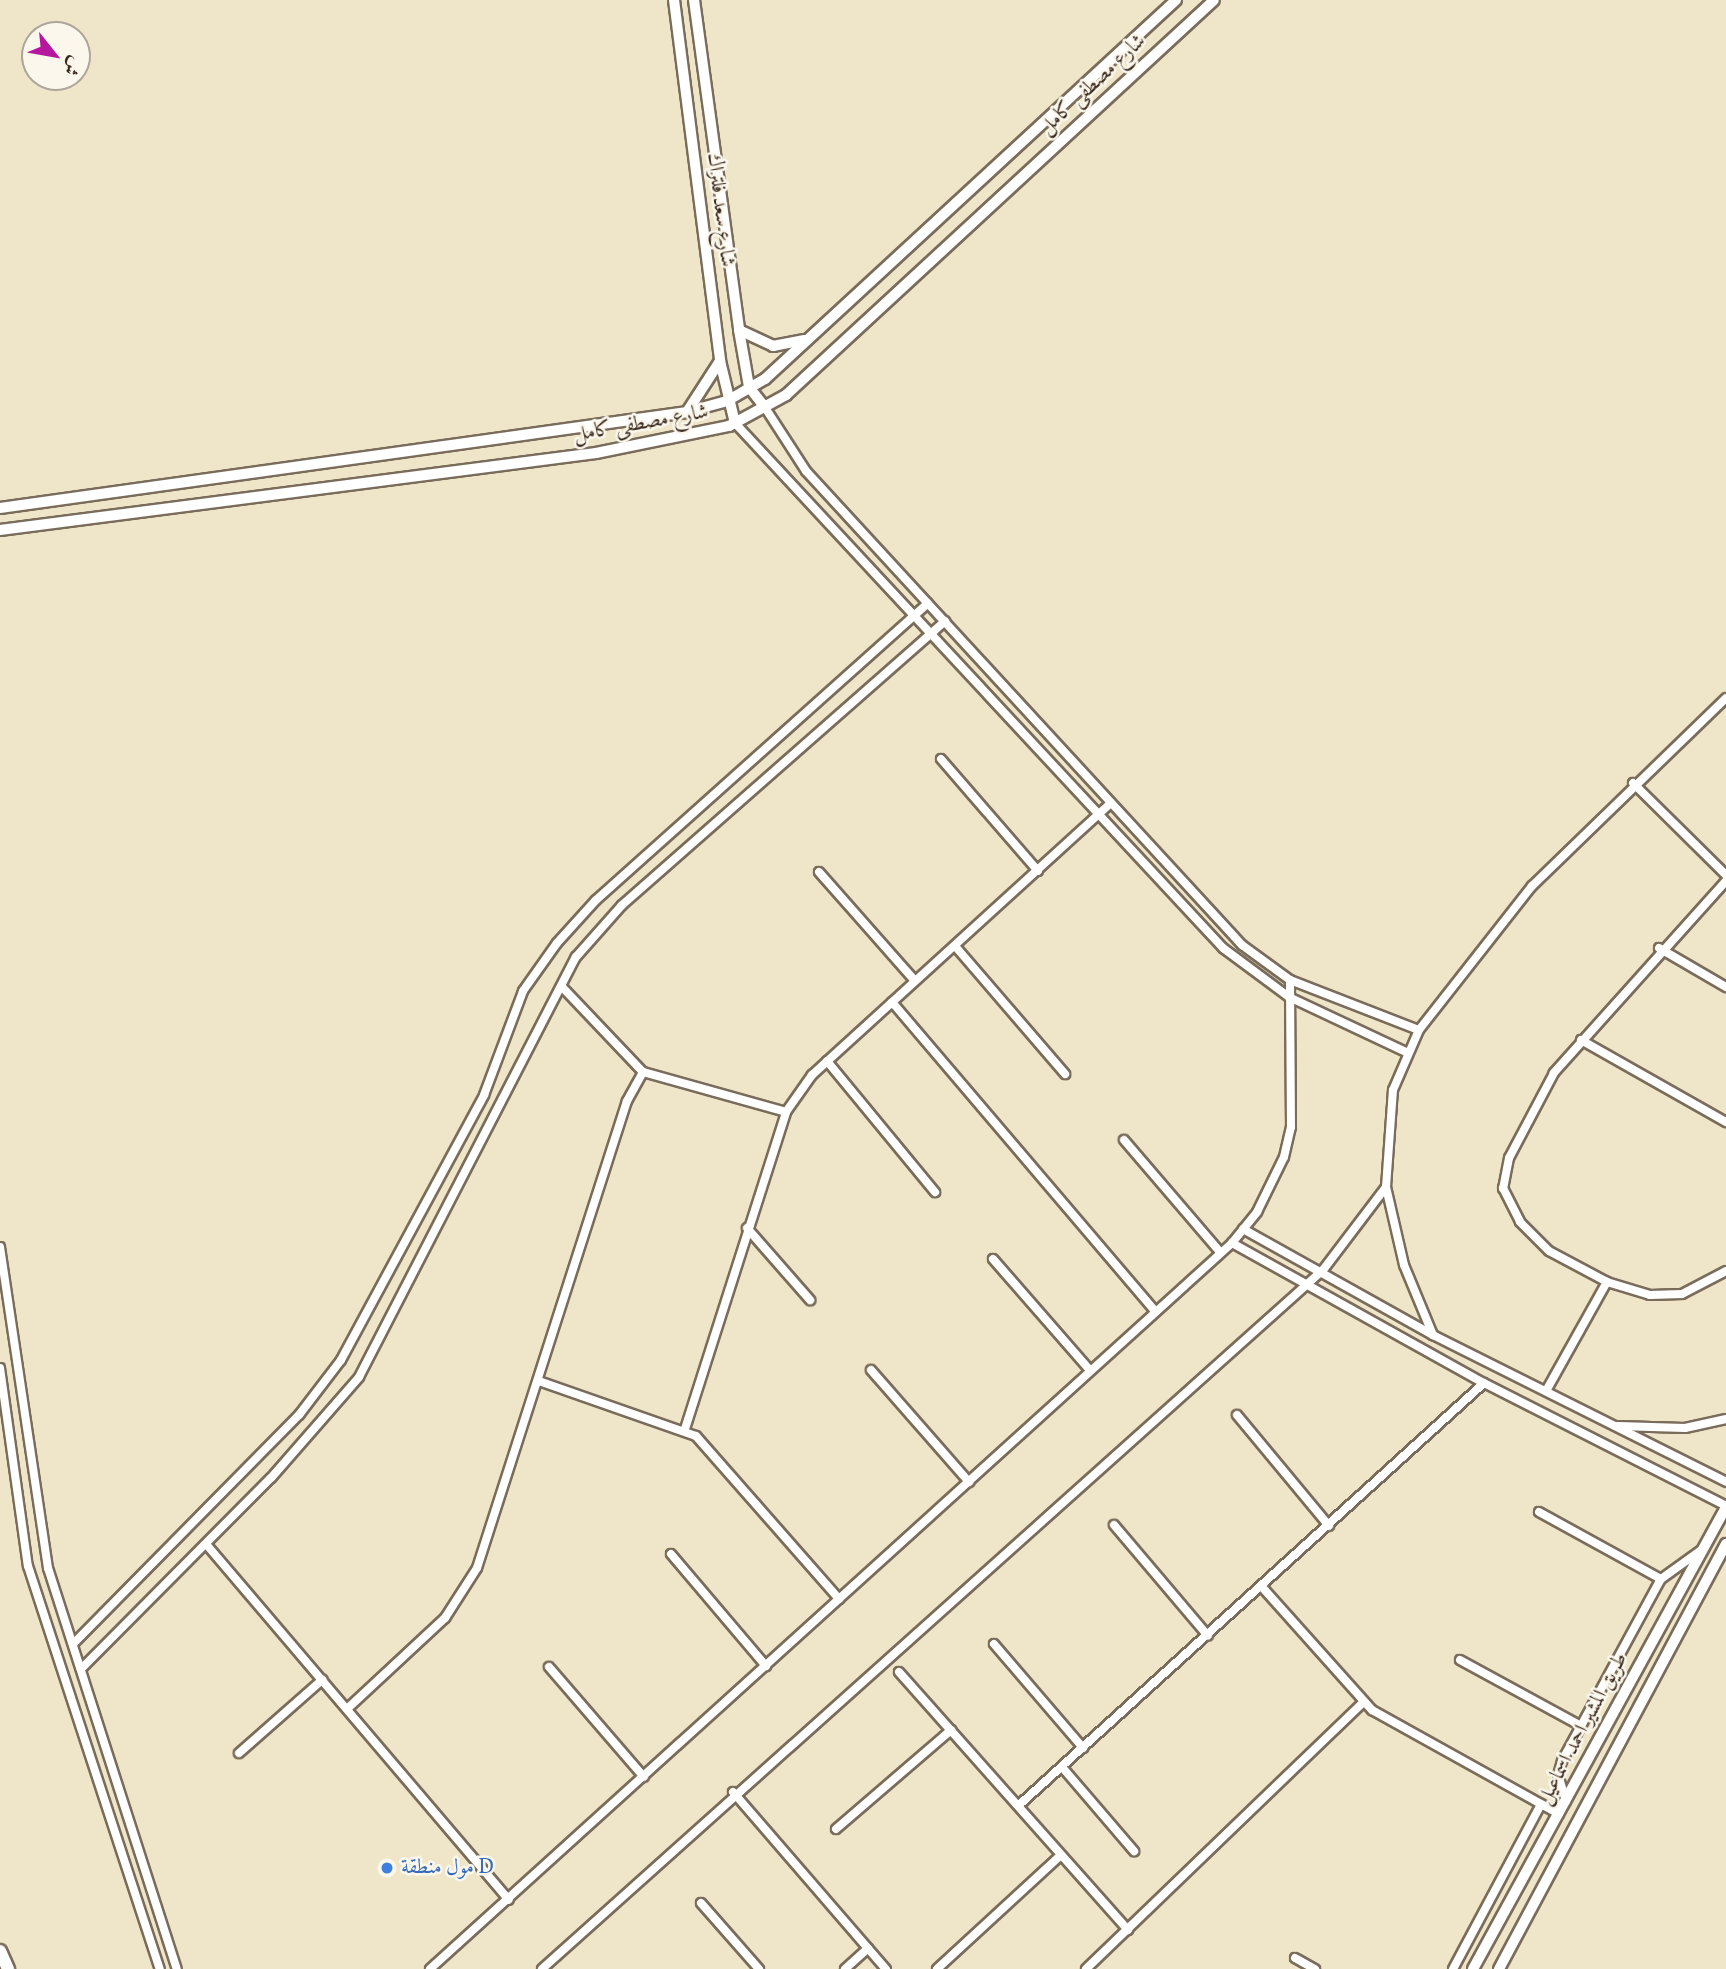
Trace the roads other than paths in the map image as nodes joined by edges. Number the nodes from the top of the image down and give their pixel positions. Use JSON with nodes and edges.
{"nodes":[{"id":1,"x":674,"y":0,"type":"edge"},
{"id":2,"x":694,"y":0,"type":"edge"},
{"id":3,"x":1176,"y":0,"type":"edge"},
{"id":4,"x":1213,"y":0,"type":"edge"},
{"id":5,"x":726,"y":235,"type":"junction"},
{"id":6,"x":705,"y":238,"type":"junction"},
{"id":7,"x":730,"y":264,"type":"junction"},
{"id":8,"x":708,"y":266,"type":"junction"},
{"id":9,"x":739,"y":330,"type":"junction"},
{"id":10,"x":809,"y":337,"type":"junction"},
{"id":11,"x":720,"y":361,"type":"junction"},
{"id":12,"x":749,"y":387,"type":"junction"},
{"id":13,"x":727,"y":401,"type":"junction"},
{"id":14,"x":764,"y":407,"type":"junction"},
{"id":15,"x":688,"y":412,"type":"junction"},
{"id":16,"x":735,"y":423,"type":"junction"},
{"id":17,"x":806,"y":471,"type":"junction"},
{"id":18,"x":793,"y":483,"type":"junction"},
{"id":19,"x":0,"y":508,"type":"edge"},
{"id":20,"x":0,"y":530,"type":"edge"},
{"id":21,"x":928,"y":603,"type":"junction"},
{"id":22,"x":916,"y":614,"type":"junction"},
{"id":23,"x":944,"y":621,"type":"junction"},
{"id":24,"x":931,"y":633,"type":"junction"},
{"id":25,"x":1726,"y":698,"type":"edge"},
{"id":26,"x":941,"y":759,"type":"dead end"},
{"id":27,"x":1633,"y":783,"type":"junction"},
{"id":28,"x":1111,"y":803,"type":"junction"},
{"id":29,"x":1097,"y":815,"type":"junction"},
{"id":30,"x":1038,"y":871,"type":"junction"},
{"id":31,"x":819,"y":872,"type":"dead end"},
{"id":32,"x":1726,"y":874,"type":"edge"},
{"id":33,"x":1726,"y":881,"type":"edge"},
{"id":34,"x":955,"y":946,"type":"junction"},
{"id":35,"x":1660,"y":948,"type":"junction"},
{"id":36,"x":1290,"y":980,"type":"junction"},
{"id":37,"x":915,"y":982,"type":"junction"},
{"id":38,"x":1726,"y":987,"type":"edge"},
{"id":39,"x":563,"y":988,"type":"junction"},
{"id":40,"x":1289,"y":996,"type":"junction"},
{"id":41,"x":892,"y":1002,"type":"junction"},
{"id":42,"x":1419,"y":1030,"type":"junction"},
{"id":43,"x":1581,"y":1040,"type":"junction"},
{"id":44,"x":1406,"y":1052,"type":"junction"},
{"id":45,"x":827,"y":1061,"type":"junction"},
{"id":46,"x":643,"y":1072,"type":"junction"},
{"id":47,"x":1065,"y":1074,"type":"dead end"},
{"id":48,"x":786,"y":1112,"type":"junction"},
{"id":49,"x":1726,"y":1122,"type":"edge"},
{"id":50,"x":1124,"y":1140,"type":"dead end"},
{"id":51,"x":1387,"y":1188,"type":"junction"},
{"id":52,"x":935,"y":1192,"type":"dead end"},
{"id":53,"x":747,"y":1228,"type":"junction"},
{"id":54,"x":1243,"y":1229,"type":"junction"},
{"id":55,"x":1232,"y":1243,"type":"junction"},
{"id":56,"x":0,"y":1247,"type":"edge"},
{"id":57,"x":1219,"y":1251,"type":"junction"},
{"id":58,"x":993,"y":1259,"type":"dead end"},
{"id":59,"x":1323,"y":1270,"type":"junction"},
{"id":60,"x":1726,"y":1271,"type":"edge"},
{"id":61,"x":1309,"y":1282,"type":"junction"},
{"id":62,"x":1606,"y":1282,"type":"junction"},
{"id":63,"x":810,"y":1300,"type":"dead end"},
{"id":64,"x":1155,"y":1311,"type":"junction"},
{"id":65,"x":1433,"y":1335,"type":"junction"},
{"id":66,"x":0,"y":1368,"type":"edge"},
{"id":67,"x":871,"y":1370,"type":"dead end"},
{"id":68,"x":1090,"y":1370,"type":"junction"},
{"id":69,"x":539,"y":1381,"type":"junction"},
{"id":70,"x":1484,"y":1383,"type":"junction"},
{"id":71,"x":1546,"y":1391,"type":"junction"},
{"id":72,"x":1237,"y":1415,"type":"dead end"},
{"id":73,"x":1726,"y":1419,"type":"edge"},
{"id":74,"x":1614,"y":1426,"type":"junction"},
{"id":75,"x":685,"y":1429,"type":"junction"},
{"id":76,"x":969,"y":1482,"type":"junction"},
{"id":77,"x":1726,"y":1482,"type":"edge"},
{"id":78,"x":1726,"y":1506,"type":"edge"},
{"id":79,"x":1539,"y":1512,"type":"dead end"},
{"id":80,"x":1114,"y":1525,"type":"dead end"},
{"id":81,"x":1329,"y":1526,"type":"junction"},
{"id":82,"x":206,"y":1544,"type":"junction"},
{"id":83,"x":1726,"y":1544,"type":"edge"},
{"id":84,"x":1700,"y":1551,"type":"junction"},
{"id":85,"x":671,"y":1553,"type":"dead end"},
{"id":86,"x":1661,"y":1579,"type":"junction"},
{"id":87,"x":1262,"y":1587,"type":"junction"},
{"id":88,"x":839,"y":1600,"type":"junction"},
{"id":89,"x":1208,"y":1636,"type":"junction"},
{"id":90,"x":73,"y":1644,"type":"junction"},
{"id":91,"x":994,"y":1644,"type":"dead end"},
{"id":92,"x":1460,"y":1660,"type":"dead end"},
{"id":93,"x":766,"y":1666,"type":"junction"},
{"id":94,"x":549,"y":1667,"type":"dead end"},
{"id":95,"x":81,"y":1669,"type":"junction"},
{"id":96,"x":899,"y":1672,"type":"dead end"},
{"id":97,"x":322,"y":1680,"type":"junction"},
{"id":98,"x":1363,"y":1702,"type":"junction"},
{"id":99,"x":346,"y":1709,"type":"junction"},
{"id":100,"x":1581,"y":1726,"type":"junction"},
{"id":101,"x":951,"y":1730,"type":"junction"},
{"id":102,"x":1083,"y":1748,"type":"junction"},
{"id":103,"x":239,"y":1753,"type":"dead end"},
{"id":104,"x":1062,"y":1767,"type":"junction"},
{"id":105,"x":645,"y":1777,"type":"junction"},
{"id":106,"x":733,"y":1792,"type":"junction"},
{"id":107,"x":1566,"y":1801,"type":"junction"},
{"id":108,"x":1541,"y":1804,"type":"junction"},
{"id":109,"x":1018,"y":1806,"type":"junction"},
{"id":110,"x":1559,"y":1814,"type":"junction"},
{"id":111,"x":836,"y":1829,"type":"dead end"},
{"id":112,"x":1134,"y":1851,"type":"dead end"},
{"id":113,"x":1061,"y":1855,"type":"junction"},
{"id":114,"x":509,"y":1900,"type":"junction"},
{"id":115,"x":701,"y":1903,"type":"dead end"},
{"id":116,"x":1128,"y":1930,"type":"junction"},
{"id":117,"x":868,"y":1948,"type":"junction"},
{"id":118,"x":0,"y":1951,"type":"edge"},
{"id":119,"x":1295,"y":1958,"type":"dead end"},
{"id":120,"x":8,"y":1969,"type":"edge"},
{"id":121,"x":159,"y":1969,"type":"edge"},
{"id":122,"x":177,"y":1969,"type":"edge"},
{"id":123,"x":430,"y":1969,"type":"edge"},
{"id":124,"x":542,"y":1969,"type":"edge"},
{"id":125,"x":759,"y":1969,"type":"edge"},
{"id":126,"x":845,"y":1969,"type":"edge"},
{"id":127,"x":886,"y":1969,"type":"edge"},
{"id":128,"x":937,"y":1969,"type":"edge"},
{"id":129,"x":1086,"y":1969,"type":"edge"},
{"id":130,"x":1315,"y":1969,"type":"edge"},
{"id":131,"x":1453,"y":1969,"type":"edge"},
{"id":132,"x":1474,"y":1969,"type":"edge"},
{"id":133,"x":1499,"y":1969,"type":"edge"}],
"edges":[{"from":1,"to":6,"type":"street","name":"شارع سعد فلتراك"},
{"from":2,"to":5,"type":"street","name":"شارع سعد فلتراك"},
{"from":3,"to":10,"type":"street","name":"شارع مصطفى كامل"},
{"from":4,"to":14,"type":"street","name":"شارع مصطفى كامل"},
{"from":5,"to":6,"type":"street"},
{"from":5,"to":7,"type":"street","name":"شارع سعد فلتراك"},
{"from":6,"to":8,"type":"street","name":"شارع سعد فلتراك"},
{"from":7,"to":8,"type":"street"},
{"from":7,"to":9,"type":"street","name":"شارع سعد فلتراك"},
{"from":8,"to":11,"type":"street","name":"شارع سعد فلتراك"},
{"from":9,"to":10,"type":"street"},
{"from":9,"to":12,"type":"street","name":"شارع سعد فلتراك"},
{"from":10,"to":12,"type":"street","name":"شارع مصطفى كامل"},
{"from":11,"to":13,"type":"street","name":"شارع سعد فلتراك"},
{"from":11,"to":15,"type":"street"},
{"from":12,"to":13,"type":"street","name":"شارع مصطفى كامل"},
{"from":12,"to":14,"type":"street","name":"شارع سعد فلتراك"},
{"from":13,"to":15,"type":"street","name":"شارع مصطفى كامل"},
{"from":13,"to":16,"type":"street","name":"شارع سعد فلتراك"},
{"from":14,"to":16,"type":"street","name":"شارع مصطفى كامل"},
{"from":14,"to":17,"type":"street"},
{"from":15,"to":19,"type":"street","name":"شارع مصطفى كامل"},
{"from":16,"to":18,"type":"street"},
{"from":16,"to":20,"type":"street","name":"شارع مصطفى كامل"},
{"from":17,"to":18,"type":"street"},
{"from":17,"to":21,"type":"street"},
{"from":18,"to":22,"type":"street"},
{"from":21,"to":22,"type":"street"},
{"from":21,"to":23,"type":"street"},
{"from":22,"to":24,"type":"street"},
{"from":22,"to":90,"type":"street"},
{"from":23,"to":24,"type":"street"},
{"from":23,"to":28,"type":"street"},
{"from":24,"to":29,"type":"street"},
{"from":24,"to":39,"type":"street"},
{"from":25,"to":27,"type":"street"},
{"from":26,"to":30,"type":"street"},
{"from":27,"to":32,"type":"street"},
{"from":27,"to":42,"type":"street"},
{"from":28,"to":29,"type":"street"},
{"from":28,"to":36,"type":"street"},
{"from":29,"to":30,"type":"street"},
{"from":29,"to":40,"type":"street"},
{"from":30,"to":34,"type":"street"},
{"from":31,"to":37,"type":"street"},
{"from":33,"to":35,"type":"street"},
{"from":34,"to":37,"type":"street"},
{"from":34,"to":47,"type":"street"},
{"from":35,"to":38,"type":"street"},
{"from":35,"to":43,"type":"street"},
{"from":36,"to":40,"type":"street"},
{"from":36,"to":42,"type":"street"},
{"from":37,"to":41,"type":"street"},
{"from":39,"to":46,"type":"street"},
{"from":39,"to":82,"type":"street"},
{"from":40,"to":44,"type":"street"},
{"from":40,"to":54,"type":"street"},
{"from":41,"to":45,"type":"street"},
{"from":41,"to":64,"type":"street"},
{"from":42,"to":44,"type":"street"},
{"from":43,"to":49,"type":"street"},
{"from":43,"to":62,"type":"street"},
{"from":44,"to":51,"type":"street"},
{"from":45,"to":48,"type":"street"},
{"from":45,"to":52,"type":"street"},
{"from":46,"to":48,"type":"street"},
{"from":46,"to":69,"type":"street"},
{"from":48,"to":53,"type":"street"},
{"from":50,"to":57,"type":"street"},
{"from":51,"to":59,"type":"street"},
{"from":51,"to":65,"type":"street"},
{"from":53,"to":63,"type":"street"},
{"from":53,"to":75,"type":"street"},
{"from":54,"to":55,"type":"street"},
{"from":54,"to":59,"type":"street"},
{"from":55,"to":57,"type":"street"},
{"from":55,"to":61,"type":"street"},
{"from":56,"to":90,"type":"street"},
{"from":57,"to":64,"type":"street"},
{"from":58,"to":68,"type":"street"},
{"from":59,"to":61,"type":"street"},
{"from":59,"to":65,"type":"street"},
{"from":60,"to":62,"type":"street"},
{"from":61,"to":70,"type":"street"},
{"from":61,"to":106,"type":"street"},
{"from":62,"to":71,"type":"street"},
{"from":64,"to":68,"type":"street"},
{"from":65,"to":71,"type":"street"},
{"from":66,"to":121,"type":"street"},
{"from":67,"to":76,"type":"street"},
{"from":68,"to":76,"type":"street"},
{"from":69,"to":75,"type":"street"},
{"from":69,"to":99,"type":"street"},
{"from":70,"to":78,"type":"street"},
{"from":70,"to":81,"type":"street"},
{"from":71,"to":74,"type":"street"},
{"from":72,"to":81,"type":"street"},
{"from":73,"to":74,"type":"street"},
{"from":74,"to":77,"type":"street"},
{"from":75,"to":88,"type":"street"},
{"from":76,"to":88,"type":"street"},
{"from":78,"to":84,"type":"street","name":"طريق المشير احمد اسماعيل"},
{"from":79,"to":86,"type":"street"},
{"from":80,"to":89,"type":"street"},
{"from":81,"to":87,"type":"street"},
{"from":82,"to":95,"type":"street"},
{"from":82,"to":97,"type":"street"},
{"from":83,"to":133,"type":"street","name":"طريق المشير احمد اسماعيل"},
{"from":84,"to":86,"type":"street"},
{"from":84,"to":107,"type":"street","name":"طريق المشير احمد اسماعيل"},
{"from":85,"to":93,"type":"street"},
{"from":86,"to":100,"type":"street"},
{"from":87,"to":89,"type":"street"},
{"from":87,"to":98,"type":"street"},
{"from":88,"to":93,"type":"street"},
{"from":89,"to":102,"type":"street"},
{"from":90,"to":95,"type":"street"},
{"from":91,"to":102,"type":"street"},
{"from":92,"to":100,"type":"street"},
{"from":93,"to":105,"type":"street"},
{"from":94,"to":105,"type":"street"},
{"from":95,"to":122,"type":"street"},
{"from":96,"to":101,"type":"street"},
{"from":97,"to":99,"type":"street"},
{"from":97,"to":103,"type":"street"},
{"from":98,"to":108,"type":"street"},
{"from":98,"to":116,"type":"street"},
{"from":99,"to":114,"type":"street"},
{"from":100,"to":107,"type":"street"},
{"from":101,"to":109,"type":"street"},
{"from":101,"to":111,"type":"street"},
{"from":102,"to":104,"type":"street"},
{"from":104,"to":109,"type":"street"},
{"from":104,"to":112,"type":"street"},
{"from":105,"to":114,"type":"street"},
{"from":106,"to":117,"type":"street"},
{"from":106,"to":124,"type":"street"},
{"from":107,"to":110,"type":"street","name":"طريق المشير احمد اسماعيل"},
{"from":108,"to":110,"type":"street"},
{"from":108,"to":131,"type":"street"},
{"from":109,"to":113,"type":"street"},
{"from":110,"to":132,"type":"street","name":"طريق المشير احمد اسماعيل"},
{"from":113,"to":116,"type":"street"},
{"from":113,"to":128,"type":"street"},
{"from":114,"to":123,"type":"street"},
{"from":115,"to":125,"type":"street"},
{"from":116,"to":129,"type":"street"},
{"from":117,"to":126,"type":"street"},
{"from":117,"to":127,"type":"street"},
{"from":118,"to":120,"type":"main road"},
{"from":119,"to":130,"type":"street"}]}
